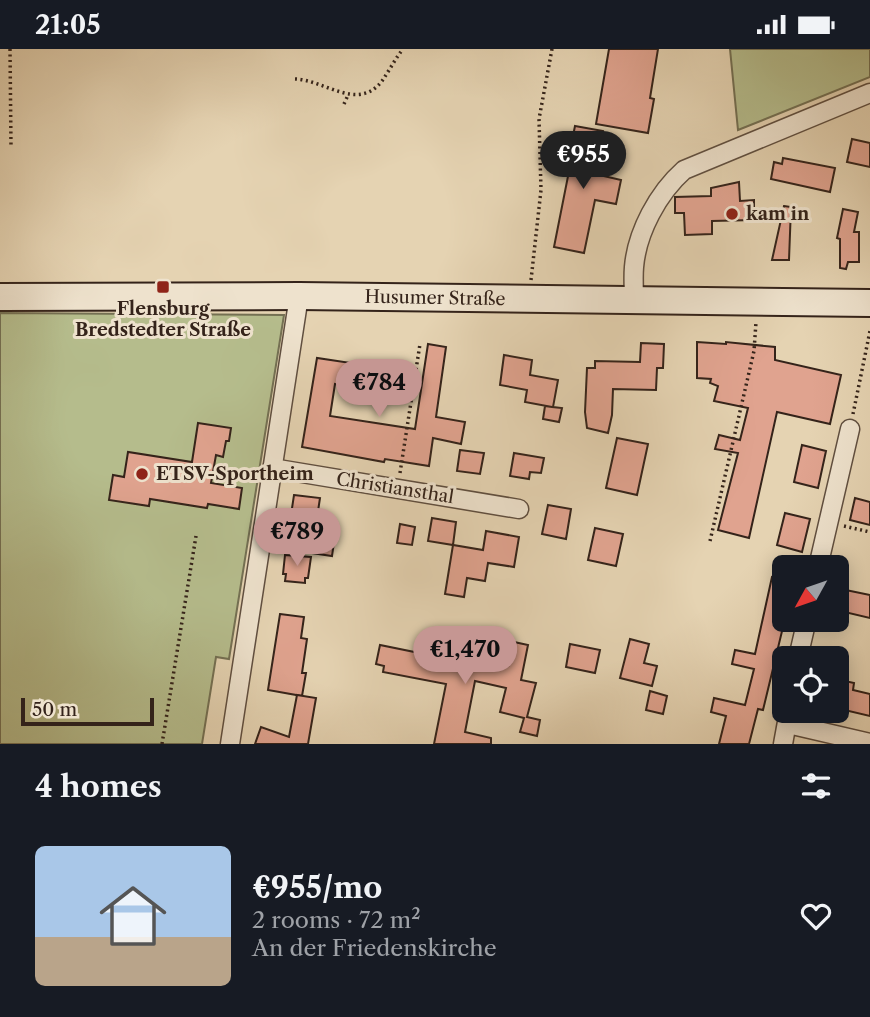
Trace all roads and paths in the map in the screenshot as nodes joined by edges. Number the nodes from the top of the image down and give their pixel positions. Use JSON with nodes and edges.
{"nodes":[{"id":1,"x":10,"y":49,"type":"edge"},
{"id":2,"x":403,"y":49,"type":"edge"},
{"id":3,"x":552,"y":49,"type":"edge"},
{"id":4,"x":295,"y":79,"type":"dead end"},
{"id":5,"x":870,"y":93,"type":"edge"},
{"id":6,"x":348,"y":95,"type":"junction"},
{"id":7,"x":344,"y":104,"type":"dead end"},
{"id":8,"x":11,"y":146,"type":"dead end"},
{"id":9,"x":299,"y":296,"type":"junction"},
{"id":10,"x":0,"y":297,"type":"edge"},
{"id":11,"x":529,"y":299,"type":"junction"},
{"id":12,"x":634,"y":300,"type":"junction"},
{"id":13,"x":870,"y":303,"type":"edge"},
{"id":14,"x":757,"y":317,"type":"dead end"},
{"id":15,"x":870,"y":331,"type":"edge"},
{"id":16,"x":420,"y":344,"type":"dead end"},
{"id":17,"x":849,"y":429,"type":"joint"},
{"id":18,"x":272,"y":468,"type":"junction"},
{"id":19,"x":397,"y":489,"type":"junction"},
{"id":20,"x":519,"y":509,"type":"dead end"},
{"id":21,"x":828,"y":523,"type":"junction"},
{"id":22,"x":870,"y":532,"type":"edge"},
{"id":23,"x":196,"y":536,"type":"dead end"},
{"id":24,"x":710,"y":541,"type":"dead end"},
{"id":25,"x":821,"y":555,"type":"edge"},
{"id":26,"x":787,"y":723,"type":"edge"},
{"id":27,"x":807,"y":723,"type":"edge"},
{"id":28,"x":870,"y":743,"type":"edge"},
{"id":29,"x":162,"y":744,"type":"edge"},
{"id":30,"x":230,"y":744,"type":"edge"},
{"id":31,"x":783,"y":744,"type":"edge"}],
"edges":[{"from":1,"to":8,"type":"path"},
{"from":2,"to":6,"type":"path"},
{"from":3,"to":11,"type":"path"},
{"from":4,"to":6,"type":"path"},
{"from":5,"to":12,"type":"street"},
{"from":6,"to":7,"type":"path"},
{"from":9,"to":10,"type":"main road","name":"Husumer Straße"},
{"from":9,"to":11,"type":"main road","name":"Husumer Straße"},
{"from":9,"to":18,"type":"street"},
{"from":11,"to":12,"type":"main road","name":"Husumer Straße"},
{"from":12,"to":13,"type":"main road","name":"Husumer Straße"},
{"from":14,"to":24,"type":"path"},
{"from":15,"to":17,"type":"path"},
{"from":16,"to":19,"type":"path"},
{"from":17,"to":21,"type":"street"},
{"from":18,"to":19,"type":"street","name":"Christiansthal"},
{"from":18,"to":30,"type":"street"},
{"from":19,"to":20,"type":"street","name":"Christiansthal"},
{"from":21,"to":22,"type":"path"},
{"from":21,"to":25,"type":"street"},
{"from":23,"to":29,"type":"path"},
{"from":26,"to":31,"type":"street"},
{"from":27,"to":28,"type":"street"}]}
